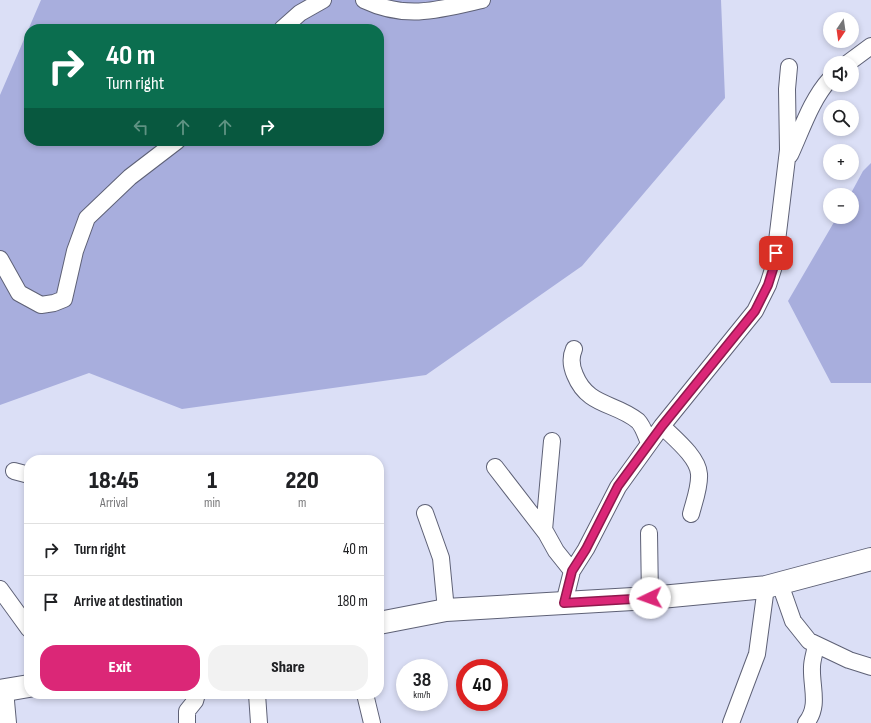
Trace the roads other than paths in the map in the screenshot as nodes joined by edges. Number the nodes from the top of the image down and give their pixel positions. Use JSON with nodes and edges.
{"nodes":[{"id":1,"x":323,"y":0,"type":"edge"},
{"id":2,"x":364,"y":0,"type":"edge"},
{"id":3,"x":482,"y":0,"type":"edge"},
{"id":4,"x":288,"y":24,"type":"edge"},
{"id":5,"x":871,"y":46,"type":"edge"},
{"id":6,"x":857,"y":56,"type":"edge"},
{"id":7,"x":789,"y":67,"type":"dead end"},
{"id":8,"x":823,"y":86,"type":"edge"},
{"id":9,"x":170,"y":146,"type":"edge"},
{"id":10,"x":787,"y":161,"type":"junction"},
{"id":11,"x":0,"y":259,"type":"edge"},
{"id":12,"x":574,"y":349,"type":"dead end"},
{"id":13,"x":662,"y":426,"type":"junction"},
{"id":14,"x":552,"y":440,"type":"dead end"},
{"id":15,"x":649,"y":443,"type":"junction"},
{"id":16,"x":495,"y":467,"type":"dead end"},
{"id":17,"x":425,"y":513,"type":"dead end"},
{"id":18,"x":691,"y":514,"type":"dead end"},
{"id":19,"x":544,"y":530,"type":"junction"},
{"id":20,"x":649,"y":532,"type":"dead end"},
{"id":21,"x":871,"y":559,"type":"edge"},
{"id":22,"x":572,"y":571,"type":"junction"},
{"id":23,"x":773,"y":586,"type":"junction"},
{"id":24,"x":0,"y":589,"type":"edge"},
{"id":25,"x":650,"y":598,"type":"junction"},
{"id":26,"x":564,"y":603,"type":"junction"},
{"id":27,"x":446,"y":610,"type":"junction"},
{"id":28,"x":24,"y":622,"type":"edge"},
{"id":29,"x":384,"y":622,"type":"edge"},
{"id":30,"x":816,"y":645,"type":"junction"},
{"id":31,"x":871,"y":667,"type":"edge"},
{"id":32,"x":24,"y":687,"type":"edge"},
{"id":33,"x":3,"y":690,"type":"edge"},
{"id":34,"x":195,"y":699,"type":"edge"},
{"id":35,"x":258,"y":699,"type":"edge"},
{"id":36,"x":366,"y":699,"type":"edge"},
{"id":37,"x":8,"y":723,"type":"edge"},
{"id":38,"x":187,"y":723,"type":"edge"},
{"id":39,"x":259,"y":723,"type":"edge"},
{"id":40,"x":372,"y":723,"type":"edge"},
{"id":41,"x":731,"y":723,"type":"edge"},
{"id":42,"x":806,"y":723,"type":"edge"}],
"edges":[{"from":1,"to":4,"type":"street"},
{"from":2,"to":3,"type":"street"},
{"from":5,"to":6,"type":"street"},
{"from":7,"to":10,"type":"street"},
{"from":8,"to":10,"type":"street"},
{"from":9,"to":11,"type":"street"},
{"from":10,"to":13,"type":"street"},
{"from":12,"to":15,"type":"street"},
{"from":13,"to":15,"type":"street"},
{"from":13,"to":18,"type":"street"},
{"from":14,"to":19,"type":"street"},
{"from":15,"to":22,"type":"street"},
{"from":16,"to":19,"type":"street"},
{"from":17,"to":27,"type":"street"},
{"from":19,"to":22,"type":"street"},
{"from":20,"to":25,"type":"street"},
{"from":21,"to":23,"type":"street"},
{"from":22,"to":26,"type":"street"},
{"from":23,"to":25,"type":"street"},
{"from":23,"to":30,"type":"street"},
{"from":23,"to":41,"type":"street"},
{"from":24,"to":28,"type":"street"},
{"from":25,"to":26,"type":"street"},
{"from":26,"to":27,"type":"street"},
{"from":27,"to":29,"type":"street"},
{"from":30,"to":31,"type":"street"},
{"from":30,"to":42,"type":"street"},
{"from":32,"to":33,"type":"street"},
{"from":33,"to":37,"type":"street"},
{"from":34,"to":38,"type":"street"},
{"from":35,"to":39,"type":"street"},
{"from":36,"to":40,"type":"street"}]}
